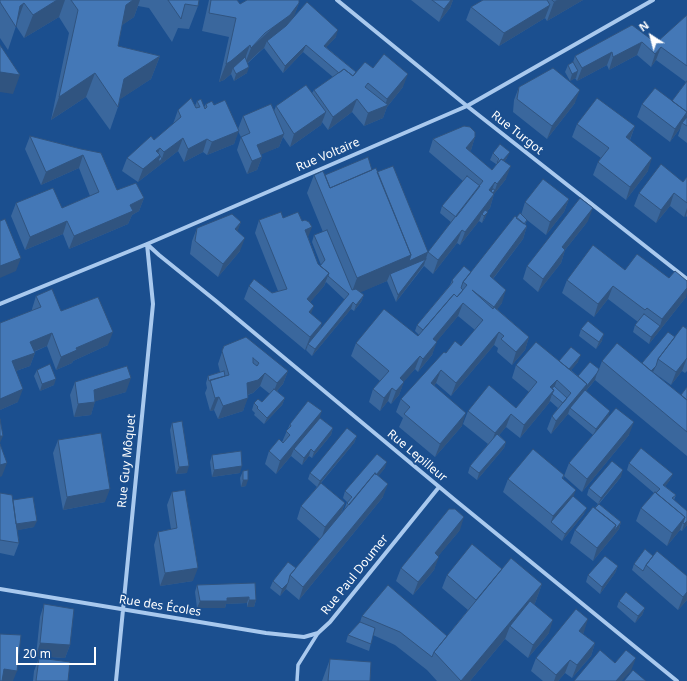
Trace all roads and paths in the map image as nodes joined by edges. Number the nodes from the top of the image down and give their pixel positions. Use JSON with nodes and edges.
{"nodes":[{"id":1,"x":337,"y":0,"type":"edge"},
{"id":2,"x":653,"y":0,"type":"edge"},
{"id":3,"x":467,"y":106,"type":"junction"},
{"id":4,"x":147,"y":244,"type":"junction"},
{"id":5,"x":687,"y":280,"type":"edge"},
{"id":6,"x":0,"y":304,"type":"edge"},
{"id":7,"x":439,"y":487,"type":"junction"},
{"id":8,"x":0,"y":589,"type":"edge"},
{"id":9,"x":123,"y":610,"type":"junction"},
{"id":10,"x":318,"y":633,"type":"junction"},
{"id":11,"x":116,"y":681,"type":"edge"},
{"id":12,"x":297,"y":681,"type":"edge"},
{"id":13,"x":677,"y":681,"type":"edge"}],
"edges":[{"from":1,"to":3,"type":"street","name":"Rue Turgot"},
{"from":2,"to":3,"type":"street","name":"Rue Voltaire"},
{"from":3,"to":4,"type":"street","name":"Rue Voltaire"},
{"from":3,"to":5,"type":"street","name":"Rue Turgot"},
{"from":4,"to":6,"type":"street","name":"Rue Voltaire"},
{"from":4,"to":7,"type":"street","name":"Rue Lepilleur"},
{"from":4,"to":9,"type":"street","name":"Rue Guy Môquet"},
{"from":7,"to":10,"type":"street","name":"Rue Paul Doumer"},
{"from":7,"to":13,"type":"street","name":"Rue Lepilleur"},
{"from":8,"to":9,"type":"street","name":"Rue des Écoles"},
{"from":9,"to":10,"type":"street","name":"Rue des Écoles"},
{"from":9,"to":11,"type":"street","name":"Rue Guy Môquet"},
{"from":10,"to":12,"type":"street","name":"Rue Paul Doumer"}]}
